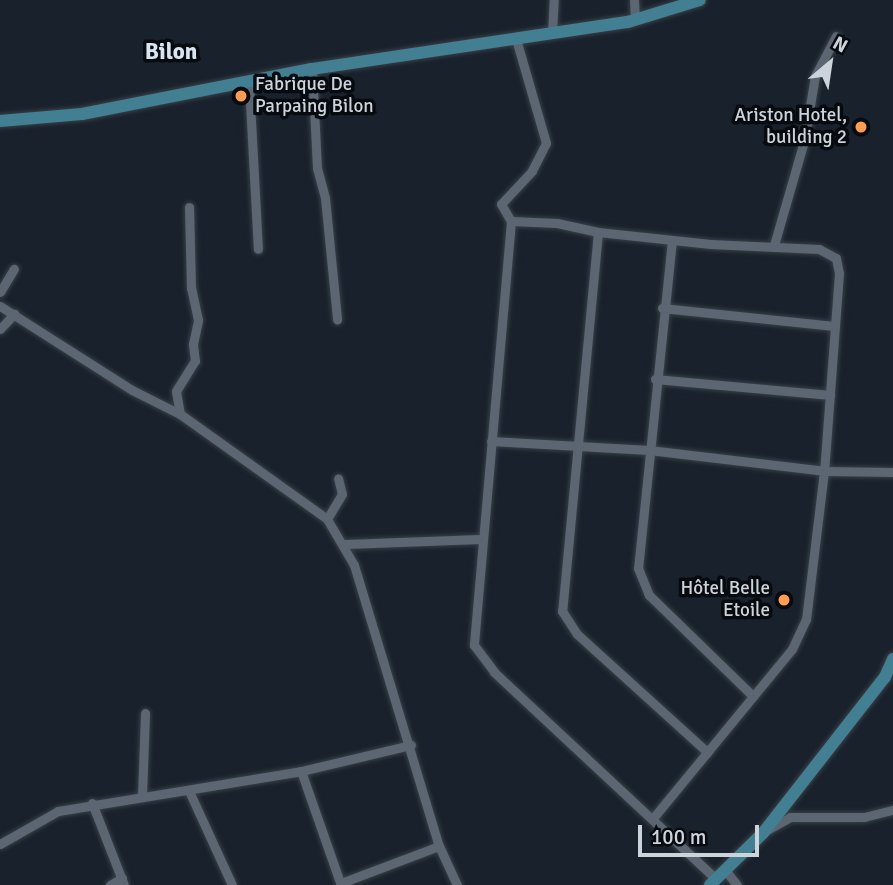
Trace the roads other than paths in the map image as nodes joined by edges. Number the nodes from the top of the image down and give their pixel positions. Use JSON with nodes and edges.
{"nodes":[{"id":1,"x":554,"y":0,"type":"edge"},
{"id":2,"x":634,"y":0,"type":"edge"},
{"id":3,"x":700,"y":0,"type":"edge"},
{"id":4,"x":635,"y":19,"type":"junction"},
{"id":5,"x":552,"y":33,"type":"junction"},
{"id":6,"x":836,"y":36,"type":"dead end"},
{"id":7,"x":516,"y":39,"type":"junction"},
{"id":8,"x":312,"y":69,"type":"junction"},
{"id":9,"x":249,"y":84,"type":"junction"},
{"id":10,"x":0,"y":121,"type":"edge"},
{"id":11,"x":189,"y":207,"type":"dead end"},
{"id":12,"x":511,"y":221,"type":"junction"},
{"id":13,"x":598,"y":232,"type":"junction"},
{"id":14,"x":672,"y":240,"type":"junction"},
{"id":15,"x":774,"y":245,"type":"junction"},
{"id":16,"x":258,"y":249,"type":"dead end"},
{"id":17,"x":14,"y":269,"type":"dead end"},
{"id":18,"x":0,"y":292,"type":"edge"},
{"id":19,"x":0,"y":306,"type":"edge"},
{"id":20,"x":662,"y":308,"type":"junction"},
{"id":21,"x":14,"y":314,"type":"junction"},
{"id":22,"x":337,"y":318,"type":"dead end"},
{"id":23,"x":834,"y":326,"type":"junction"},
{"id":24,"x":0,"y":329,"type":"edge"},
{"id":25,"x":655,"y":379,"type":"junction"},
{"id":26,"x":830,"y":394,"type":"junction"},
{"id":27,"x":180,"y":414,"type":"junction"},
{"id":28,"x":491,"y":441,"type":"junction"},
{"id":29,"x":578,"y":444,"type":"junction"},
{"id":30,"x":649,"y":450,"type":"junction"},
{"id":31,"x":824,"y":471,"type":"junction"},
{"id":32,"x":893,"y":472,"type":"edge"},
{"id":33,"x":338,"y":478,"type":"dead end"},
{"id":34,"x":327,"y":519,"type":"junction"},
{"id":35,"x":482,"y":539,"type":"junction"},
{"id":36,"x":344,"y":544,"type":"junction"},
{"id":37,"x":893,"y":659,"type":"edge"},
{"id":38,"x":889,"y":679,"type":"edge"},
{"id":39,"x":753,"y":696,"type":"junction"},
{"id":40,"x":145,"y":713,"type":"dead end"},
{"id":41,"x":411,"y":746,"type":"junction"},
{"id":42,"x":708,"y":752,"type":"junction"},
{"id":43,"x":300,"y":771,"type":"junction"},
{"id":44,"x":189,"y":791,"type":"junction"},
{"id":45,"x":142,"y":796,"type":"junction"},
{"id":46,"x":92,"y":803,"type":"junction"},
{"id":47,"x":893,"y":810,"type":"edge"},
{"id":48,"x":653,"y":818,"type":"junction"},
{"id":49,"x":763,"y":833,"type":"junction"},
{"id":50,"x":0,"y":844,"type":"edge"},
{"id":51,"x":439,"y":846,"type":"junction"},
{"id":52,"x":717,"y":878,"type":"edge"},
{"id":53,"x":123,"y":882,"type":"edge"},
{"id":54,"x":341,"y":884,"type":"edge"},
{"id":55,"x":110,"y":885,"type":"edge"},
{"id":56,"x":232,"y":885,"type":"edge"},
{"id":57,"x":457,"y":885,"type":"edge"},
{"id":58,"x":737,"y":885,"type":"edge"}],
"edges":[{"from":1,"to":5,"type":"street"},
{"from":2,"to":4,"type":"street"},
{"from":3,"to":4,"type":"main road"},
{"from":4,"to":5,"type":"main road"},
{"from":5,"to":7,"type":"main road"},
{"from":6,"to":15,"type":"street"},
{"from":7,"to":8,"type":"main road"},
{"from":7,"to":12,"type":"street"},
{"from":8,"to":9,"type":"main road"},
{"from":8,"to":22,"type":"street"},
{"from":9,"to":10,"type":"main road"},
{"from":9,"to":16,"type":"street"},
{"from":11,"to":27,"type":"street"},
{"from":12,"to":13,"type":"street"},
{"from":12,"to":28,"type":"street"},
{"from":13,"to":14,"type":"street"},
{"from":13,"to":29,"type":"street"},
{"from":14,"to":15,"type":"street"},
{"from":14,"to":20,"type":"street"},
{"from":15,"to":23,"type":"street"},
{"from":17,"to":18,"type":"street"},
{"from":19,"to":21,"type":"street"},
{"from":20,"to":23,"type":"street"},
{"from":20,"to":25,"type":"street"},
{"from":21,"to":24,"type":"street"},
{"from":21,"to":27,"type":"street"},
{"from":23,"to":26,"type":"street"},
{"from":25,"to":26,"type":"street"},
{"from":25,"to":30,"type":"street"},
{"from":26,"to":31,"type":"street"},
{"from":27,"to":34,"type":"street"},
{"from":28,"to":29,"type":"street"},
{"from":28,"to":35,"type":"street"},
{"from":29,"to":30,"type":"street"},
{"from":29,"to":42,"type":"street"},
{"from":30,"to":31,"type":"street"},
{"from":30,"to":39,"type":"street"},
{"from":31,"to":32,"type":"street"},
{"from":31,"to":39,"type":"street"},
{"from":33,"to":34,"type":"street"},
{"from":34,"to":36,"type":"street"},
{"from":35,"to":36,"type":"street"},
{"from":35,"to":48,"type":"street"},
{"from":36,"to":41,"type":"street"},
{"from":37,"to":38,"type":"main road"},
{"from":38,"to":49,"type":"main road"},
{"from":39,"to":42,"type":"street"},
{"from":40,"to":45,"type":"street"},
{"from":41,"to":43,"type":"street"},
{"from":41,"to":51,"type":"street"},
{"from":42,"to":48,"type":"street"},
{"from":43,"to":44,"type":"street"},
{"from":43,"to":54,"type":"street"},
{"from":44,"to":45,"type":"street"},
{"from":44,"to":56,"type":"street"},
{"from":45,"to":46,"type":"street"},
{"from":46,"to":50,"type":"street"},
{"from":46,"to":53,"type":"street"},
{"from":47,"to":49,"type":"street"},
{"from":48,"to":52,"type":"street"},
{"from":49,"to":52,"type":"main road"},
{"from":51,"to":54,"type":"street"},
{"from":51,"to":57,"type":"street"},
{"from":52,"to":58,"type":"street"},
{"from":53,"to":55,"type":"street"}]}
